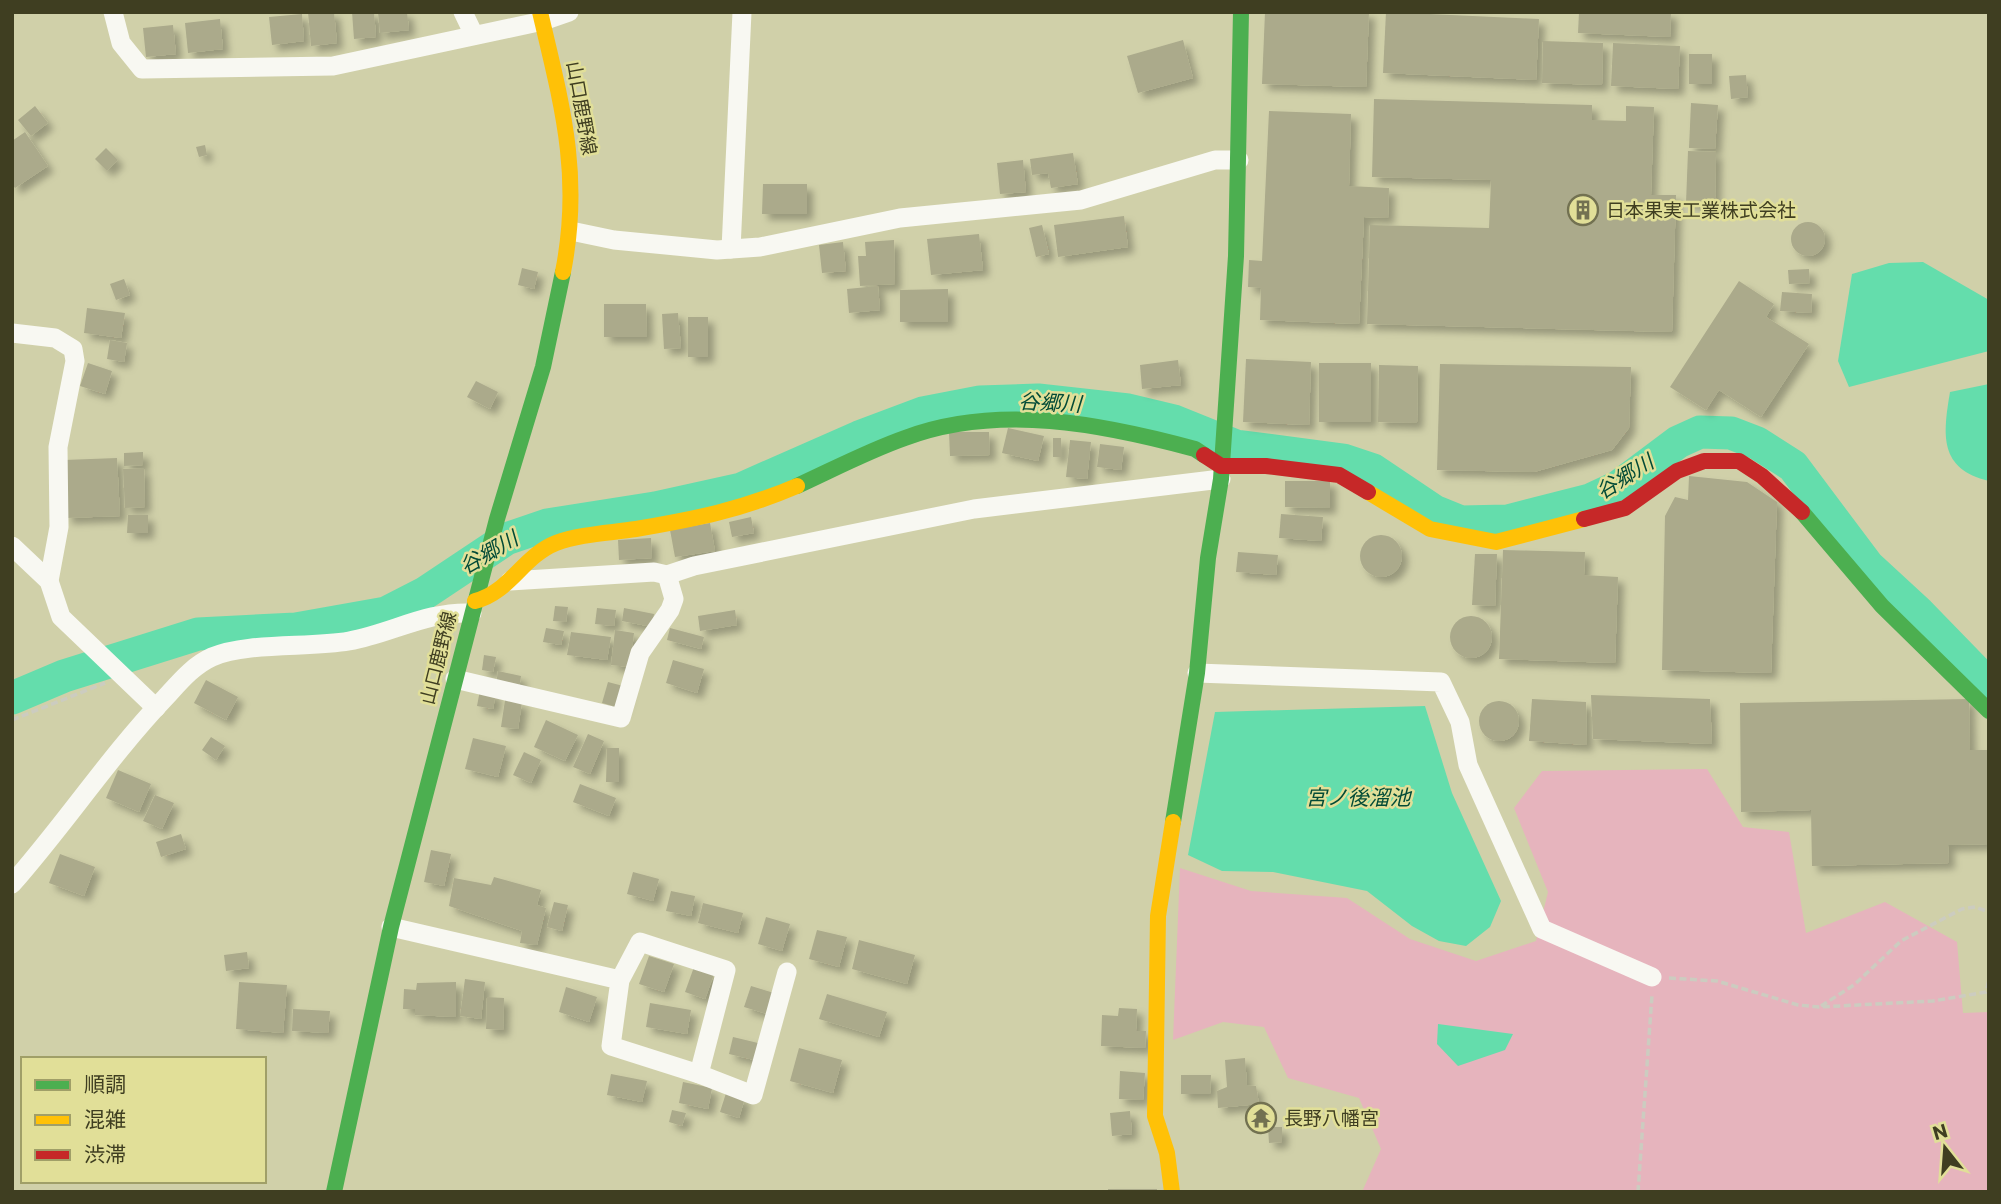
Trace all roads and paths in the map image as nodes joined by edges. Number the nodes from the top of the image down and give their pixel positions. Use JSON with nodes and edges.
{"nodes":[{"id":1,"x":113,"y":12,"type":"edge"},
{"id":2,"x":463,"y":12,"type":"edge"},
{"id":3,"x":569,"y":12,"type":"edge"},
{"id":4,"x":742,"y":12,"type":"edge"},
{"id":5,"x":1241,"y":12,"type":"edge"},
{"id":6,"x":541,"y":17,"type":"edge"},
{"id":7,"x":474,"y":35,"type":"junction"},
{"id":8,"x":1238,"y":160,"type":"junction"},
{"id":9,"x":571,"y":231,"type":"junction"},
{"id":10,"x":731,"y":249,"type":"junction"},
{"id":11,"x":12,"y":333,"type":"edge"},
{"id":12,"x":1222,"y":467,"type":"junction"},
{"id":13,"x":12,"y":546,"type":"edge"},
{"id":14,"x":667,"y":575,"type":"junction"},
{"id":15,"x":49,"y":581,"type":"junction"},
{"id":16,"x":510,"y":581,"type":"junction"},
{"id":17,"x":473,"y":607,"type":"junction"},
{"id":18,"x":1197,"y":673,"type":"junction"},
{"id":19,"x":118,"y":675,"type":"junction"},
{"id":20,"x":454,"y":679,"type":"junction"},
{"id":21,"x":156,"y":708,"type":"junction"},
{"id":22,"x":1989,"y":711,"type":"edge"},
{"id":23,"x":12,"y":720,"type":"edge"},
{"id":24,"x":12,"y":884,"type":"edge"},
{"id":25,"x":1989,"y":912,"type":"edge"},
{"id":26,"x":391,"y":927,"type":"junction"},
{"id":27,"x":787,"y":972,"type":"dead end"},
{"id":28,"x":1652,"y":977,"type":"junction"},
{"id":29,"x":620,"y":980,"type":"junction"},
{"id":30,"x":1989,"y":980,"type":"edge"},
{"id":31,"x":1819,"y":1007,"type":"junction"},
{"id":32,"x":699,"y":1074,"type":"junction"},
{"id":33,"x":334,"y":1192,"type":"edge"},
{"id":34,"x":1172,"y":1192,"type":"edge"},
{"id":35,"x":1637,"y":1192,"type":"edge"}],
"edges":[{"from":1,"to":7,"type":"street"},
{"from":2,"to":7,"type":"street"},
{"from":3,"to":6,"type":"street"},
{"from":4,"to":10,"type":"street"},
{"from":5,"to":8,"type":"street"},
{"from":6,"to":7,"type":"street"},
{"from":6,"to":9,"type":"street","name":"山口鹿野線"},
{"from":8,"to":10,"type":"street"},
{"from":8,"to":12,"type":"street"},
{"from":9,"to":10,"type":"street"},
{"from":9,"to":17,"type":"street","name":"山口鹿野線"},
{"from":11,"to":15,"type":"street"},
{"from":12,"to":14,"type":"street"},
{"from":12,"to":16,"type":"street"},
{"from":12,"to":18,"type":"street"},
{"from":12,"to":22,"type":"street"},
{"from":13,"to":15,"type":"street"},
{"from":14,"to":16,"type":"street"},
{"from":14,"to":20,"type":"street"},
{"from":15,"to":19,"type":"street"},
{"from":16,"to":17,"type":"street"},
{"from":17,"to":20,"type":"street","name":"山口鹿野線"},
{"from":17,"to":21,"type":"street"},
{"from":18,"to":28,"type":"street"},
{"from":18,"to":34,"type":"street"},
{"from":19,"to":21,"type":"street"},
{"from":19,"to":23,"type":"path"},
{"from":20,"to":26,"type":"street","name":"山口鹿野線"},
{"from":21,"to":24,"type":"street"},
{"from":25,"to":31,"type":"path"},
{"from":26,"to":29,"type":"street"},
{"from":26,"to":33,"type":"street","name":"山口鹿野線"},
{"from":27,"to":32,"type":"street"},
{"from":28,"to":31,"type":"path"},
{"from":28,"to":35,"type":"path"},
{"from":29,"to":32,"type":"street"},
{"from":29,"to":32,"type":"street"},
{"from":30,"to":31,"type":"path"}]}
